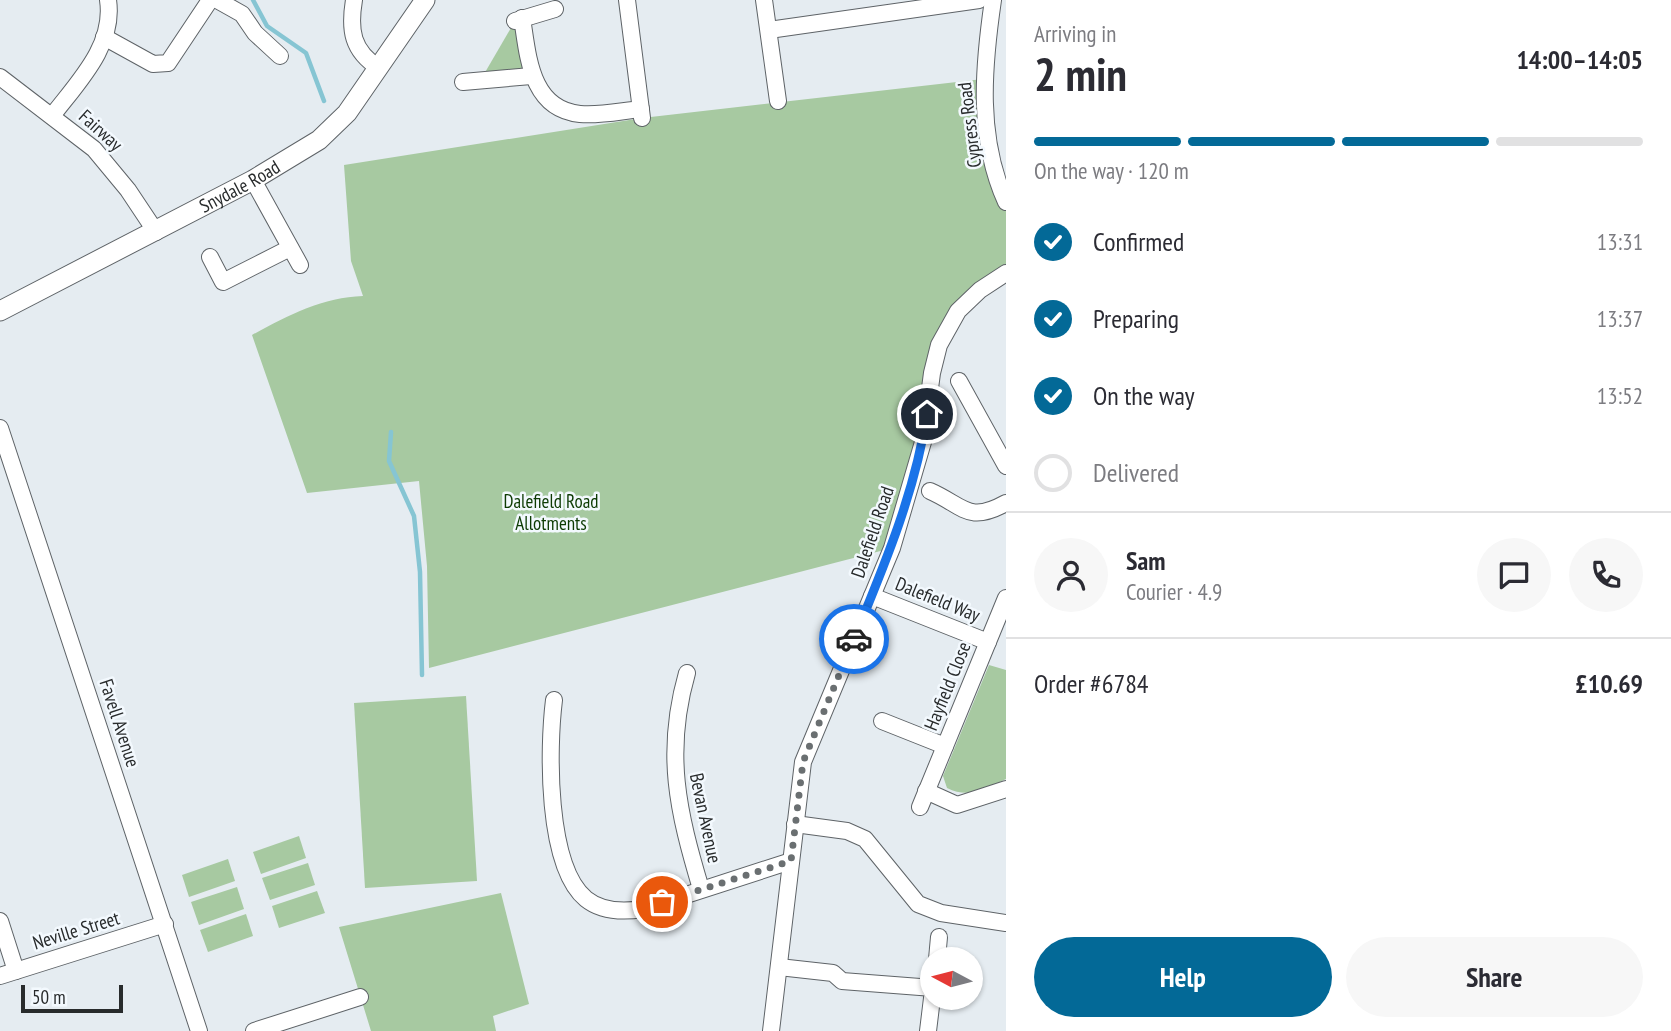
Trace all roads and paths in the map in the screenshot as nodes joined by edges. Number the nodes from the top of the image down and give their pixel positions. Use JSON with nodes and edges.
{"nodes":[{"id":1,"x":108,"y":0,"type":"edge"},
{"id":2,"x":210,"y":0,"type":"edge"},
{"id":3,"x":217,"y":0,"type":"edge"},
{"id":4,"x":354,"y":0,"type":"edge"},
{"id":5,"x":425,"y":0,"type":"edge"},
{"id":6,"x":627,"y":0,"type":"edge"},
{"id":7,"x":764,"y":0,"type":"edge"},
{"id":8,"x":979,"y":0,"type":"edge"},
{"id":9,"x":993,"y":0,"type":"edge"},
{"id":10,"x":555,"y":9,"type":"dead end"},
{"id":11,"x":768,"y":30,"type":"junction"},
{"id":12,"x":104,"y":37,"type":"junction"},
{"id":13,"x":280,"y":56,"type":"dead end"},
{"id":14,"x":379,"y":68,"type":"junction"},
{"id":15,"x":531,"y":76,"type":"junction"},
{"id":16,"x":468,"y":77,"type":"dead end"},
{"id":17,"x":3,"y":85,"type":"edge"},
{"id":18,"x":778,"y":101,"type":"dead end"},
{"id":19,"x":52,"y":116,"type":"junction"},
{"id":20,"x":253,"y":180,"type":"junction"},
{"id":21,"x":1006,"y":202,"type":"edge"},
{"id":22,"x":156,"y":232,"type":"junction"},
{"id":23,"x":290,"y":248,"type":"junction"},
{"id":24,"x":209,"y":257,"type":"dead end"},
{"id":25,"x":300,"y":265,"type":"dead end"},
{"id":26,"x":1006,"y":273,"type":"edge"},
{"id":27,"x":0,"y":312,"type":"edge"},
{"id":28,"x":959,"y":381,"type":"dead end"},
{"id":29,"x":0,"y":428,"type":"edge"},
{"id":30,"x":1006,"y":466,"type":"edge"},
{"id":31,"x":930,"y":491,"type":"dead end"},
{"id":32,"x":1006,"y":503,"type":"edge"},
{"id":33,"x":872,"y":596,"type":"junction"},
{"id":34,"x":1006,"y":598,"type":"edge"},
{"id":35,"x":988,"y":642,"type":"junction"},
{"id":36,"x":687,"y":673,"type":"dead end"},
{"id":37,"x":554,"y":700,"type":"dead end"},
{"id":38,"x":890,"y":729,"type":"dead end"},
{"id":39,"x":945,"y":746,"type":"junction"},
{"id":40,"x":1006,"y":789,"type":"edge"},
{"id":41,"x":926,"y":791,"type":"junction"},
{"id":42,"x":920,"y":807,"type":"dead end"},
{"id":43,"x":795,"y":824,"type":"junction"},
{"id":44,"x":791,"y":861,"type":"junction"},
{"id":45,"x":701,"y":890,"type":"junction"},
{"id":46,"x":0,"y":921,"type":"edge"},
{"id":47,"x":1006,"y":923,"type":"edge"},
{"id":48,"x":165,"y":924,"type":"junction"},
{"id":49,"x":939,"y":937,"type":"dead end"},
{"id":50,"x":938,"y":947,"type":"edge"},
{"id":51,"x":779,"y":967,"type":"junction"},
{"id":52,"x":16,"y":971,"type":"junction"},
{"id":53,"x":0,"y":976,"type":"edge"},
{"id":54,"x":920,"y":988,"type":"edge"},
{"id":55,"x":360,"y":998,"type":"dead end"},
{"id":56,"x":930,"y":1010,"type":"edge"},
{"id":57,"x":199,"y":1031,"type":"edge"},
{"id":58,"x":254,"y":1031,"type":"edge"},
{"id":59,"x":771,"y":1031,"type":"edge"},
{"id":60,"x":928,"y":1031,"type":"edge"}],
"edges":[{"from":1,"to":12,"type":"street"},
{"from":2,"to":12,"type":"street"},
{"from":3,"to":13,"type":"street"},
{"from":4,"to":14,"type":"street"},
{"from":5,"to":14,"type":"street","name":"Snydale Road"},
{"from":6,"to":15,"type":"street"},
{"from":7,"to":11,"type":"street"},
{"from":8,"to":11,"type":"street"},
{"from":9,"to":21,"type":"street","name":"Cypress Road"},
{"from":10,"to":15,"type":"street"},
{"from":11,"to":18,"type":"street"},
{"from":12,"to":19,"type":"street"},
{"from":14,"to":20,"type":"street","name":"Snydale Road"},
{"from":15,"to":16,"type":"street"},
{"from":17,"to":19,"type":"street","name":"Fairway"},
{"from":19,"to":22,"type":"street","name":"Fairway"},
{"from":20,"to":22,"type":"street","name":"Snydale Road"},
{"from":20,"to":23,"type":"street"},
{"from":22,"to":27,"type":"street","name":"Snydale Road"},
{"from":23,"to":24,"type":"street"},
{"from":23,"to":25,"type":"street"},
{"from":26,"to":33,"type":"street","name":"Dalefield Road"},
{"from":28,"to":30,"type":"street"},
{"from":29,"to":48,"type":"street","name":"Favell Avenue"},
{"from":31,"to":32,"type":"street"},
{"from":33,"to":35,"type":"street","name":"Dalefield Way"},
{"from":33,"to":43,"type":"street","name":"Dalefield Road"},
{"from":34,"to":35,"type":"street","name":"Hayfield Close"},
{"from":35,"to":39,"type":"street","name":"Hayfield Close"},
{"from":36,"to":45,"type":"street","name":"Bevan Avenue"},
{"from":37,"to":45,"type":"street"},
{"from":38,"to":39,"type":"street"},
{"from":39,"to":41,"type":"street","name":"Hayfield Close"},
{"from":40,"to":41,"type":"street"},
{"from":41,"to":42,"type":"street","name":"Hayfield Close"},
{"from":43,"to":44,"type":"street","name":"Dalefield Road"},
{"from":43,"to":47,"type":"street"},
{"from":44,"to":45,"type":"street"},
{"from":44,"to":51,"type":"street","name":"Dalefield Road"},
{"from":46,"to":52,"type":"street"},
{"from":48,"to":52,"type":"street","name":"Neville Street"},
{"from":48,"to":57,"type":"street","name":"Favell Avenue"},
{"from":49,"to":50,"type":"street"},
{"from":51,"to":54,"type":"street"},
{"from":51,"to":59,"type":"street","name":"Dalefield Road"},
{"from":52,"to":53,"type":"street","name":"Neville Street"},
{"from":55,"to":58,"type":"street"},
{"from":56,"to":60,"type":"street"}]}
